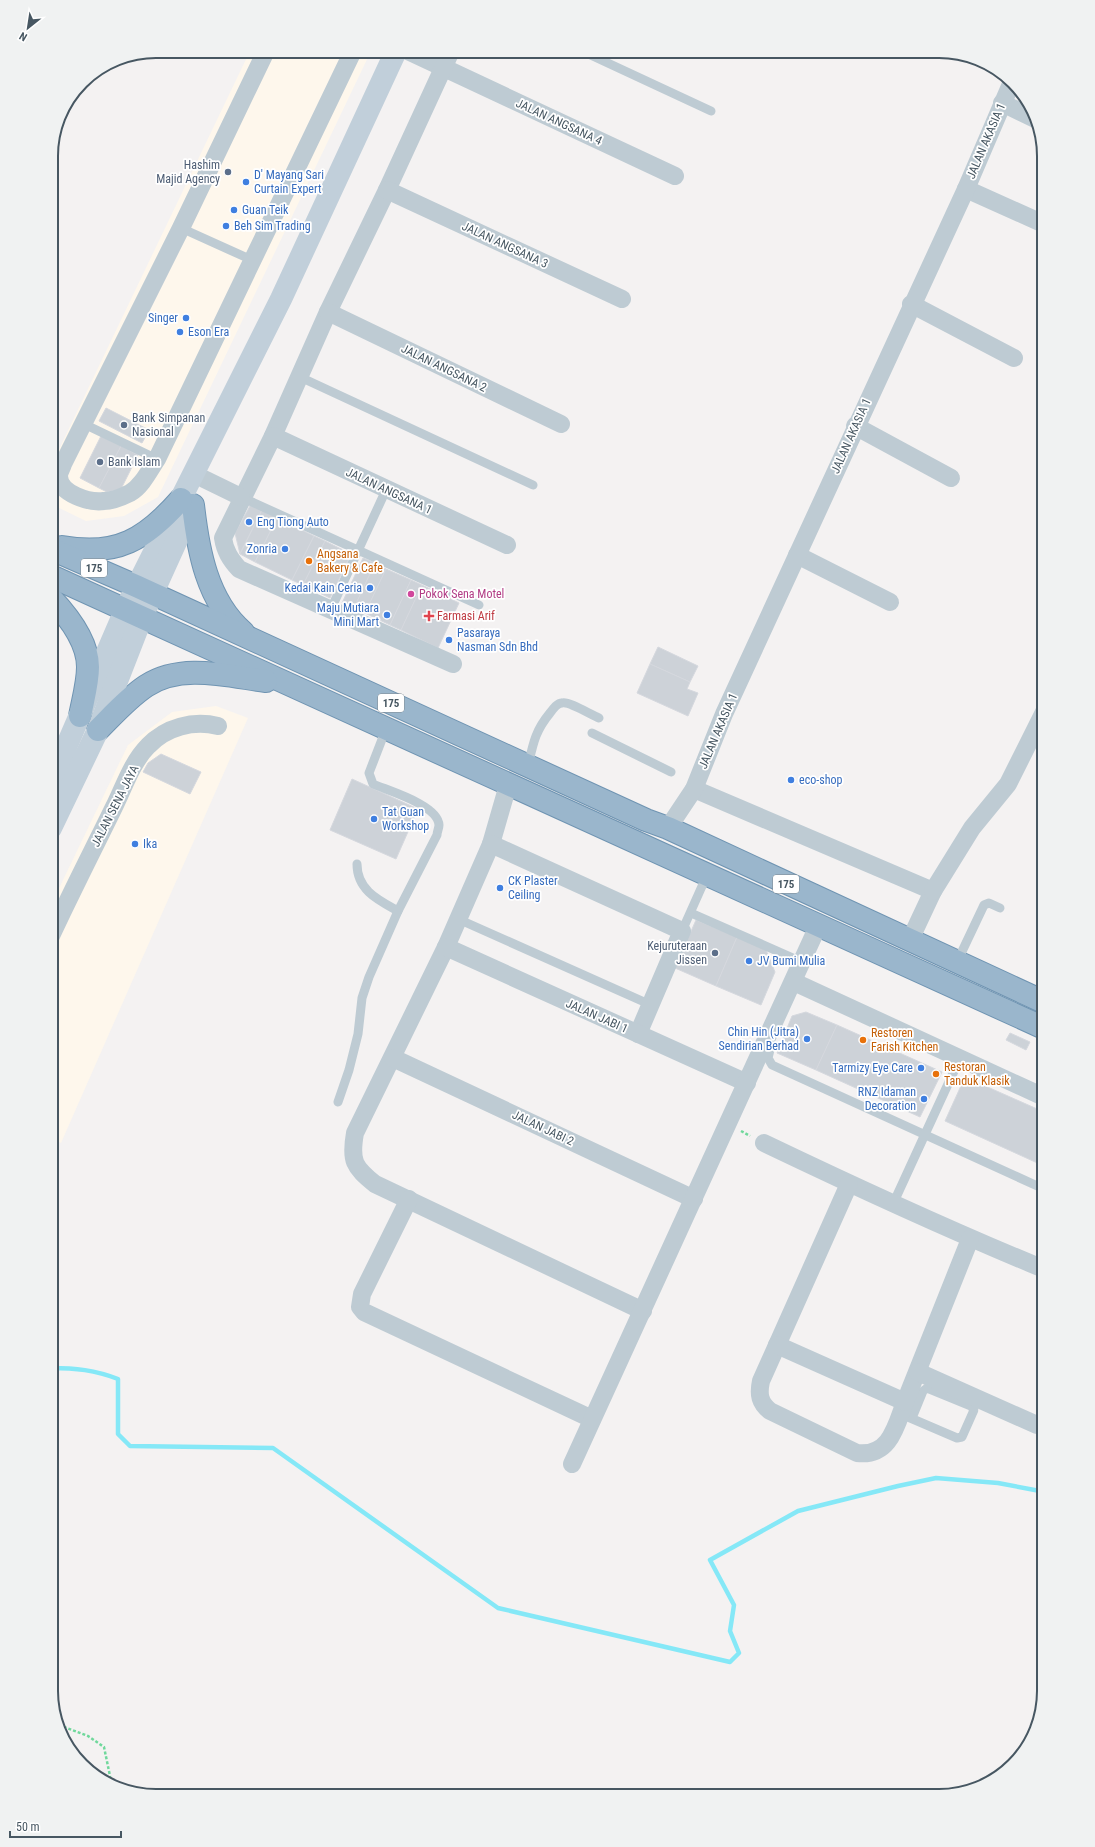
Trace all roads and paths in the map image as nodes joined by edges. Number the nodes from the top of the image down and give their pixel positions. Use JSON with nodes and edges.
{"nodes":[{"id":1,"x":263,"y":58,"type":"edge"},
{"id":2,"x":350,"y":58,"type":"edge"},
{"id":3,"x":393,"y":58,"type":"edge"},
{"id":4,"x":423,"y":58,"type":"edge"},
{"id":5,"x":448,"y":58,"type":"edge"},
{"id":6,"x":597,"y":58,"type":"edge"},
{"id":7,"x":444,"y":68,"type":"junction"},
{"id":8,"x":1009,"y":87,"type":"edge"},
{"id":9,"x":1002,"y":103,"type":"junction"},
{"id":10,"x":711,"y":111,"type":"dead end"},
{"id":11,"x":1029,"y":116,"type":"edge"},
{"id":12,"x":675,"y":176,"type":"dead end"},
{"id":13,"x":966,"y":189,"type":"junction"},
{"id":14,"x":388,"y":190,"type":"junction"},
{"id":15,"x":1037,"y":221,"type":"edge"},
{"id":16,"x":181,"y":228,"type":"junction"},
{"id":17,"x":252,"y":260,"type":"junction"},
{"id":18,"x":281,"y":299,"type":"junction"},
{"id":19,"x":622,"y":299,"type":"dead end"},
{"id":20,"x":911,"y":304,"type":"junction"},
{"id":21,"x":328,"y":312,"type":"junction"},
{"id":22,"x":1014,"y":358,"type":"dead end"},
{"id":23,"x":300,"y":377,"type":"junction"},
{"id":24,"x":84,"y":424,"type":"junction"},
{"id":25,"x":561,"y":424,"type":"dead end"},
{"id":26,"x":855,"y":426,"type":"junction"},
{"id":27,"x":272,"y":436,"type":"junction"},
{"id":28,"x":157,"y":459,"type":"junction"},
{"id":29,"x":951,"y":478,"type":"dead end"},
{"id":30,"x":204,"y":479,"type":"junction"},
{"id":31,"x":533,"y":485,"type":"dead end"},
{"id":32,"x":386,"y":490,"type":"junction"},
{"id":33,"x":241,"y":496,"type":"junction"},
{"id":34,"x":187,"y":502,"type":"junction"},
{"id":35,"x":506,"y":545,"type":"dead end"},
{"id":36,"x":58,"y":546,"type":"edge"},
{"id":37,"x":358,"y":550,"type":"junction"},
{"id":38,"x":58,"y":552,"type":"edge"},
{"id":39,"x":797,"y":555,"type":"junction"},
{"id":40,"x":58,"y":579,"type":"edge"},
{"id":41,"x":144,"y":590,"type":"junction"},
{"id":42,"x":890,"y":602,"type":"dead end"},
{"id":43,"x":479,"y":605,"type":"dead end"},
{"id":44,"x":58,"y":607,"type":"edge"},
{"id":45,"x":331,"y":609,"type":"junction"},
{"id":46,"x":134,"y":613,"type":"junction"},
{"id":47,"x":253,"y":641,"type":"junction"},
{"id":48,"x":453,"y":664,"type":"dead end"},
{"id":49,"x":287,"y":683,"type":"junction"},
{"id":50,"x":80,"y":716,"type":"junction"},
{"id":51,"x":599,"y":718,"type":"dead end"},
{"id":52,"x":218,"y":726,"type":"dead end"},
{"id":53,"x":1037,"y":726,"type":"edge"},
{"id":54,"x":386,"y":729,"type":"junction"},
{"id":55,"x":98,"y":730,"type":"junction"},
{"id":56,"x":592,"y":733,"type":"dead end"},
{"id":57,"x":58,"y":754,"type":"edge"},
{"id":58,"x":528,"y":766,"type":"junction"},
{"id":59,"x":671,"y":772,"type":"dead end"},
{"id":60,"x":508,"y":785,"type":"junction"},
{"id":61,"x":694,"y":789,"type":"junction"},
{"id":62,"x":58,"y":813,"type":"edge"},
{"id":63,"x":668,"y":828,"type":"junction"},
{"id":64,"x":491,"y":844,"type":"junction"},
{"id":65,"x":357,"y":864,"type":"dead end"},
{"id":66,"x":707,"y":875,"type":"junction"},
{"id":67,"x":933,"y":891,"type":"junction"},
{"id":68,"x":1000,"y":908,"type":"dead end"},
{"id":69,"x":398,"y":911,"type":"junction"},
{"id":70,"x":691,"y":912,"type":"junction"},
{"id":71,"x":458,"y":919,"type":"junction"},
{"id":72,"x":58,"y":922,"type":"edge"},
{"id":73,"x":818,"y":926,"type":"junction"},
{"id":74,"x":682,"y":931,"type":"junction"},
{"id":75,"x":910,"y":940,"type":"junction"},
{"id":76,"x":446,"y":947,"type":"junction"},
{"id":77,"x":802,"y":962,"type":"junction"},
{"id":78,"x":957,"y":962,"type":"junction"},
{"id":79,"x":796,"y":983,"type":"junction"},
{"id":80,"x":1037,"y":995,"type":"edge"},
{"id":81,"x":651,"y":1005,"type":"junction"},
{"id":82,"x":1037,"y":1025,"type":"edge"},
{"id":83,"x":638,"y":1034,"type":"junction"},
{"id":84,"x":392,"y":1058,"type":"junction"},
{"id":85,"x":960,"y":1058,"type":"junction"},
{"id":86,"x":747,"y":1084,"type":"junction"},
{"id":87,"x":1037,"y":1094,"type":"edge"},
{"id":88,"x":338,"y":1102,"type":"dead end"},
{"id":89,"x":728,"y":1126,"type":"junction"},
{"id":90,"x":924,"y":1134,"type":"junction"},
{"id":91,"x":764,"y":1143,"type":"joint"},
{"id":92,"x":849,"y":1184,"type":"junction"},
{"id":93,"x":1037,"y":1186,"type":"edge"},
{"id":94,"x":409,"y":1199,"type":"junction"},
{"id":95,"x":694,"y":1199,"type":"junction"},
{"id":96,"x":893,"y":1204,"type":"junction"},
{"id":97,"x":970,"y":1239,"type":"junction"},
{"id":98,"x":1037,"y":1266,"type":"edge"},
{"id":99,"x":643,"y":1311,"type":"junction"},
{"id":100,"x":777,"y":1345,"type":"junction"},
{"id":101,"x":918,"y":1372,"type":"junction"},
{"id":102,"x":906,"y":1411,"type":"junction"},
{"id":103,"x":592,"y":1419,"type":"junction"},
{"id":104,"x":1037,"y":1424,"type":"dead end"},
{"id":105,"x":572,"y":1464,"type":"dead end"},
{"id":106,"x":65,"y":1727,"type":"edge"},
{"id":107,"x":110,"y":1777,"type":"edge"}],
"edges":[{"from":1,"to":16,"type":"street"},
{"from":2,"to":17,"type":"street"},
{"from":3,"to":18,"type":"main road"},
{"from":4,"to":7,"type":"street","name":"JALAN ANGSANA 4"},
{"from":5,"to":7,"type":"street"},
{"from":6,"to":10,"type":"lane"},
{"from":7,"to":12,"type":"street","name":"JALAN ANGSANA 4"},
{"from":7,"to":14,"type":"street"},
{"from":8,"to":9,"type":"street","name":"JALAN AKASIA 1"},
{"from":9,"to":11,"type":"street"},
{"from":9,"to":13,"type":"street","name":"JALAN AKASIA 1"},
{"from":13,"to":15,"type":"street"},
{"from":13,"to":20,"type":"street","name":"JALAN AKASIA 1"},
{"from":14,"to":19,"type":"street","name":"JALAN ANGSANA 3"},
{"from":14,"to":21,"type":"street"},
{"from":16,"to":17,"type":"lane"},
{"from":16,"to":24,"type":"street"},
{"from":17,"to":28,"type":"street"},
{"from":18,"to":30,"type":"main road"},
{"from":18,"to":34,"type":"main road"},
{"from":20,"to":22,"type":"street"},
{"from":20,"to":26,"type":"street","name":"JALAN AKASIA 1"},
{"from":21,"to":23,"type":"street"},
{"from":21,"to":25,"type":"street","name":"JALAN ANGSANA 2"},
{"from":23,"to":27,"type":"street"},
{"from":23,"to":31,"type":"lane"},
{"from":24,"to":28,"type":"lane"},
{"from":24,"to":28,"type":"street"},
{"from":26,"to":29,"type":"street"},
{"from":26,"to":39,"type":"street","name":"JALAN AKASIA 1"},
{"from":27,"to":32,"type":"street","name":"JALAN ANGSANA 1"},
{"from":27,"to":33,"type":"street"},
{"from":30,"to":33,"type":"street"},
{"from":30,"to":34,"type":"main road"},
{"from":32,"to":35,"type":"street","name":"JALAN ANGSANA 1"},
{"from":32,"to":37,"type":"lane"},
{"from":33,"to":37,"type":"lane"},
{"from":33,"to":45,"type":"street"},
{"from":34,"to":36,"type":"highway"},
{"from":34,"to":41,"type":"main road"},
{"from":34,"to":47,"type":"highway"},
{"from":37,"to":43,"type":"lane"},
{"from":37,"to":45,"type":"lane"},
{"from":38,"to":41,"type":"highway","number":"175"},
{"from":39,"to":42,"type":"street"},
{"from":39,"to":61,"type":"street","name":"JALAN AKASIA 1"},
{"from":40,"to":46,"type":"highway","number":"175"},
{"from":41,"to":46,"type":"main road"},
{"from":41,"to":47,"type":"highway","number":"175"},
{"from":44,"to":50,"type":"highway"},
{"from":45,"to":48,"type":"street"},
{"from":46,"to":49,"type":"highway","number":"175"},
{"from":46,"to":50,"type":"main road"},
{"from":46,"to":55,"type":"main road"},
{"from":47,"to":58,"type":"highway","number":"175"},
{"from":49,"to":54,"type":"highway","number":"175"},
{"from":49,"to":55,"type":"highway"},
{"from":50,"to":57,"type":"main road"},
{"from":51,"to":58,"type":"lane"},
{"from":52,"to":72,"type":"street","name":"JALAN SENA JAYA"},
{"from":53,"to":67,"type":"street"},
{"from":54,"to":60,"type":"highway","number":"175"},
{"from":54,"to":69,"type":"lane"},
{"from":55,"to":62,"type":"main road"},
{"from":56,"to":59,"type":"lane"},
{"from":58,"to":63,"type":"highway","number":"175"},
{"from":60,"to":64,"type":"street"},
{"from":60,"to":66,"type":"highway","number":"175"},
{"from":61,"to":63,"type":"street","name":"JALAN AKASIA 1"},
{"from":61,"to":67,"type":"street"},
{"from":63,"to":75,"type":"highway","number":"175"},
{"from":64,"to":71,"type":"street"},
{"from":64,"to":74,"type":"street"},
{"from":65,"to":69,"type":"lane"},
{"from":66,"to":70,"type":"lane"},
{"from":66,"to":73,"type":"highway","number":"175"},
{"from":67,"to":75,"type":"street"},
{"from":68,"to":78,"type":"lane"},
{"from":69,"to":88,"type":"lane"},
{"from":70,"to":74,"type":"lane"},
{"from":70,"to":77,"type":"lane"},
{"from":71,"to":76,"type":"street"},
{"from":71,"to":81,"type":"lane"},
{"from":73,"to":77,"type":"street"},
{"from":73,"to":82,"type":"highway","number":"175"},
{"from":74,"to":81,"type":"street"},
{"from":75,"to":78,"type":"highway","number":"175"},
{"from":76,"to":83,"type":"street","name":"JALAN JABI 1"},
{"from":76,"to":84,"type":"street"},
{"from":77,"to":79,"type":"street"},
{"from":78,"to":80,"type":"highway","number":"175"},
{"from":79,"to":85,"type":"street"},
{"from":79,"to":86,"type":"street"},
{"from":79,"to":90,"type":"lane"},
{"from":81,"to":83,"type":"street"},
{"from":83,"to":86,"type":"street","name":"JALAN JABI 1"},
{"from":84,"to":94,"type":"street"},
{"from":84,"to":95,"type":"street","name":"JALAN JABI 2"},
{"from":85,"to":87,"type":"street"},
{"from":85,"to":90,"type":"lane"},
{"from":86,"to":89,"type":"street"},
{"from":89,"to":91,"type":"path"},
{"from":89,"to":95,"type":"street"},
{"from":90,"to":93,"type":"lane"},
{"from":90,"to":96,"type":"lane"},
{"from":91,"to":92,"type":"street"},
{"from":92,"to":96,"type":"street"},
{"from":92,"to":100,"type":"street"},
{"from":94,"to":99,"type":"street"},
{"from":94,"to":103,"type":"street"},
{"from":95,"to":99,"type":"street"},
{"from":96,"to":97,"type":"street"},
{"from":97,"to":98,"type":"street"},
{"from":97,"to":101,"type":"street"},
{"from":99,"to":103,"type":"street"},
{"from":100,"to":102,"type":"street"},
{"from":100,"to":102,"type":"street"},
{"from":101,"to":102,"type":"street"},
{"from":101,"to":104,"type":"street"},
{"from":102,"to":102,"type":"lane"},
{"from":103,"to":105,"type":"street"},
{"from":106,"to":107,"type":"path"}]}
